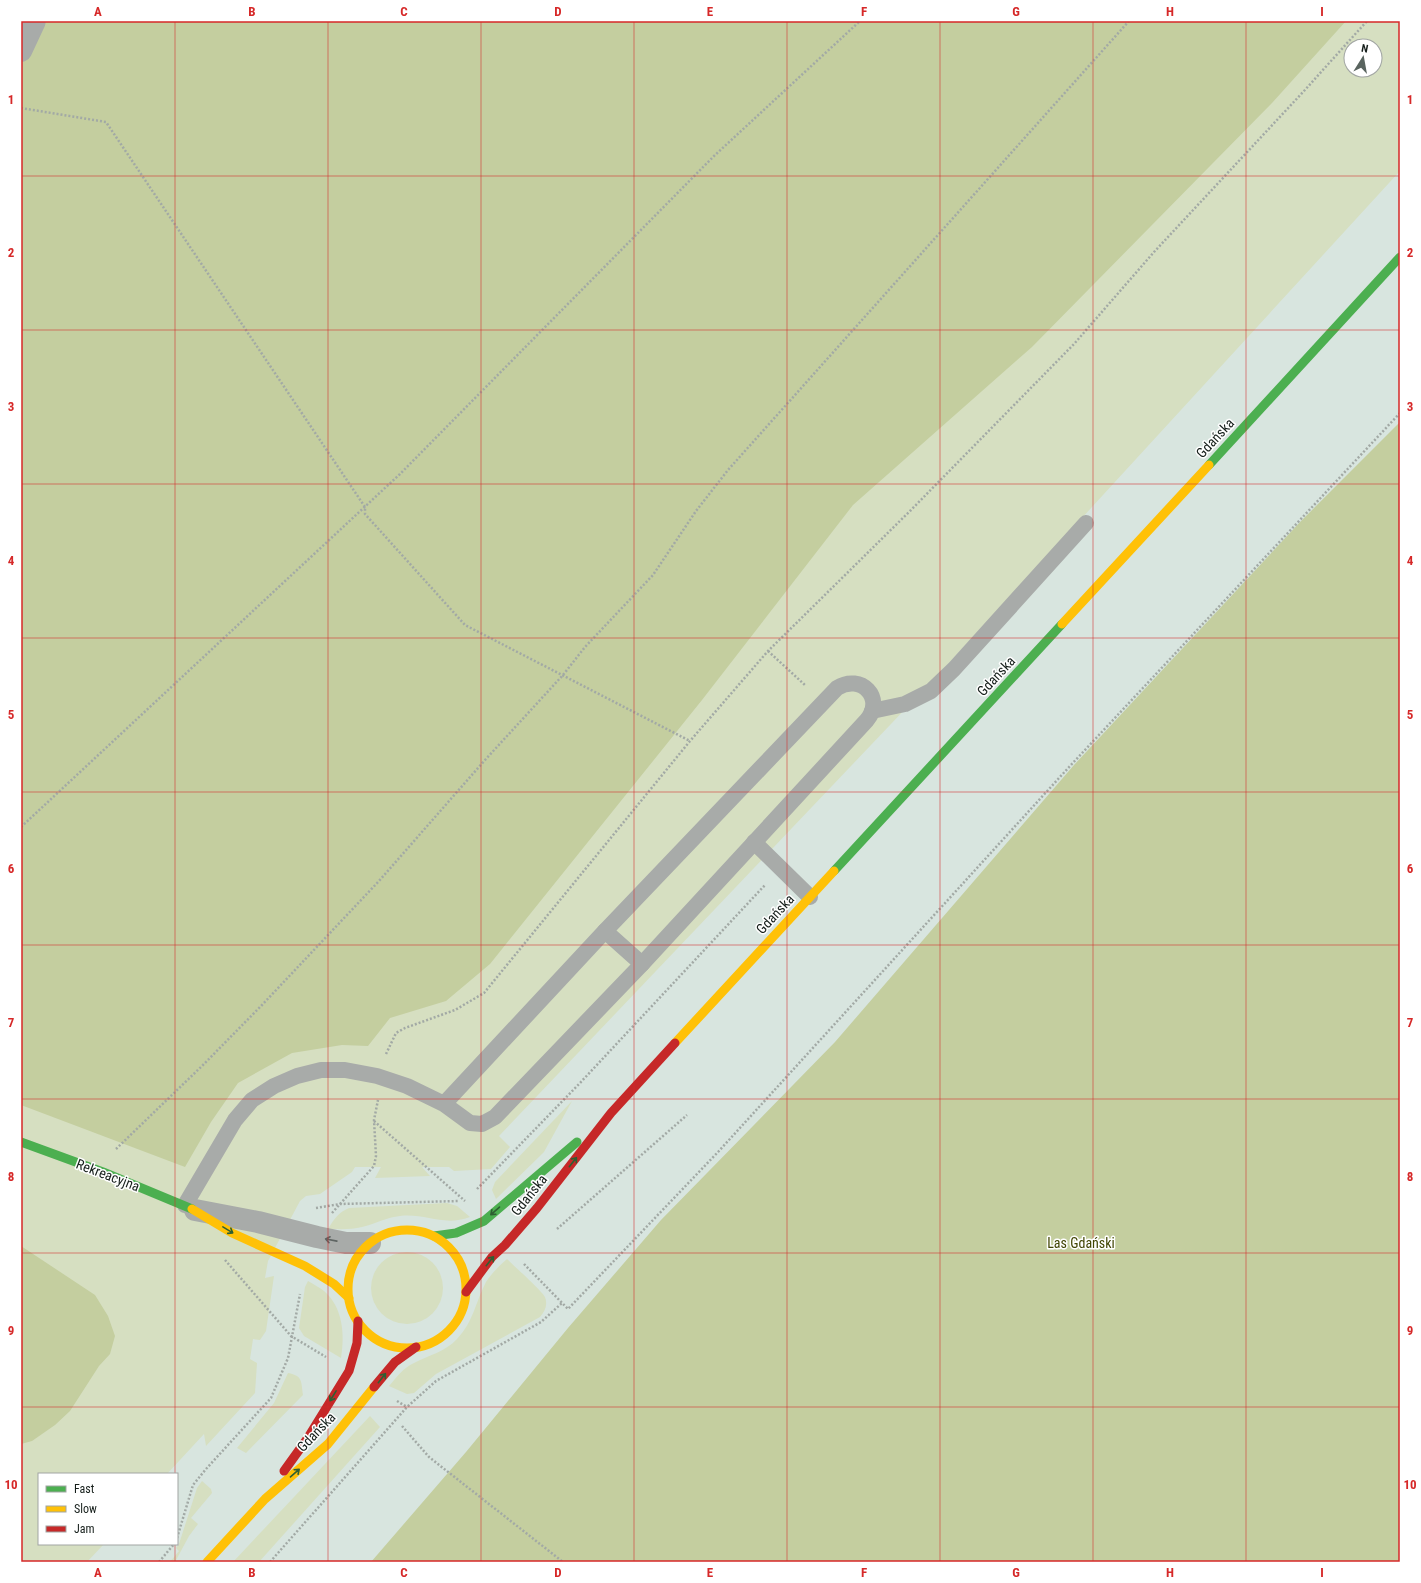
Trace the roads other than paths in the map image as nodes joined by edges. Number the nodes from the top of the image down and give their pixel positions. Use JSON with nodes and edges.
{"nodes":[{"id":1,"x":35,"y":21,"type":"edge"},
{"id":2,"x":21,"y":51,"type":"edge"},
{"id":3,"x":1400,"y":257,"type":"edge"},
{"id":4,"x":1086,"y":523,"type":"dead end"},
{"id":5,"x":872,"y":711,"type":"junction"},
{"id":6,"x":754,"y":842,"type":"junction"},
{"id":7,"x":810,"y":897,"type":"junction"},
{"id":8,"x":606,"y":931,"type":"junction"},
{"id":9,"x":642,"y":964,"type":"junction"},
{"id":10,"x":444,"y":1104,"type":"junction"},
{"id":11,"x":610,"y":1113,"type":"junction"},
{"id":12,"x":21,"y":1142,"type":"edge"},
{"id":13,"x":190,"y":1208,"type":"junction"},
{"id":14,"x":434,"y":1236,"type":"junction"},
{"id":15,"x":370,"y":1243,"type":"junction"},
{"id":16,"x":466,"y":1292,"type":"junction"},
{"id":17,"x":349,"y":1298,"type":"junction"},
{"id":18,"x":358,"y":1321,"type":"junction"},
{"id":19,"x":416,"y":1347,"type":"junction"},
{"id":20,"x":265,"y":1499,"type":"junction"},
{"id":21,"x":207,"y":1562,"type":"edge"}],
"edges":[{"from":1,"to":2,"type":"street"},
{"from":3,"to":7,"type":"main road","name":"Gdańska"},
{"from":4,"to":5,"type":"lane"},
{"from":5,"to":6,"type":"lane"},
{"from":5,"to":8,"type":"lane"},
{"from":6,"to":7,"type":"lane"},
{"from":6,"to":9,"type":"lane"},
{"from":7,"to":11,"type":"main road","name":"Gdańska"},
{"from":8,"to":9,"type":"lane"},
{"from":8,"to":10,"type":"lane"},
{"from":9,"to":10,"type":"lane"},
{"from":10,"to":13,"type":"lane"},
{"from":11,"to":14,"type":"main road","name":"Gdańska","one_way":true},
{"from":16,"to":11,"type":"main road","name":"Gdańska","one_way":true},
{"from":12,"to":13,"type":"main road","name":"Rekreacyjna"},
{"from":15,"to":13,"type":"street","name":"Rekreacyjna","one_way":true},
{"from":13,"to":17,"type":"main road","name":"Rekreacyjna","one_way":true},
{"from":14,"to":15,"type":"main road"},
{"from":14,"to":16,"type":"main road"},
{"from":15,"to":17,"type":"main road"},
{"from":16,"to":19,"type":"main road"},
{"from":17,"to":18,"type":"main road"},
{"from":18,"to":19,"type":"main road"},
{"from":18,"to":20,"type":"main road","name":"Gdańska","one_way":true},
{"from":20,"to":19,"type":"main road","name":"Gdańska","one_way":true},
{"from":20,"to":21,"type":"main road","name":"Gdańska"}]}
